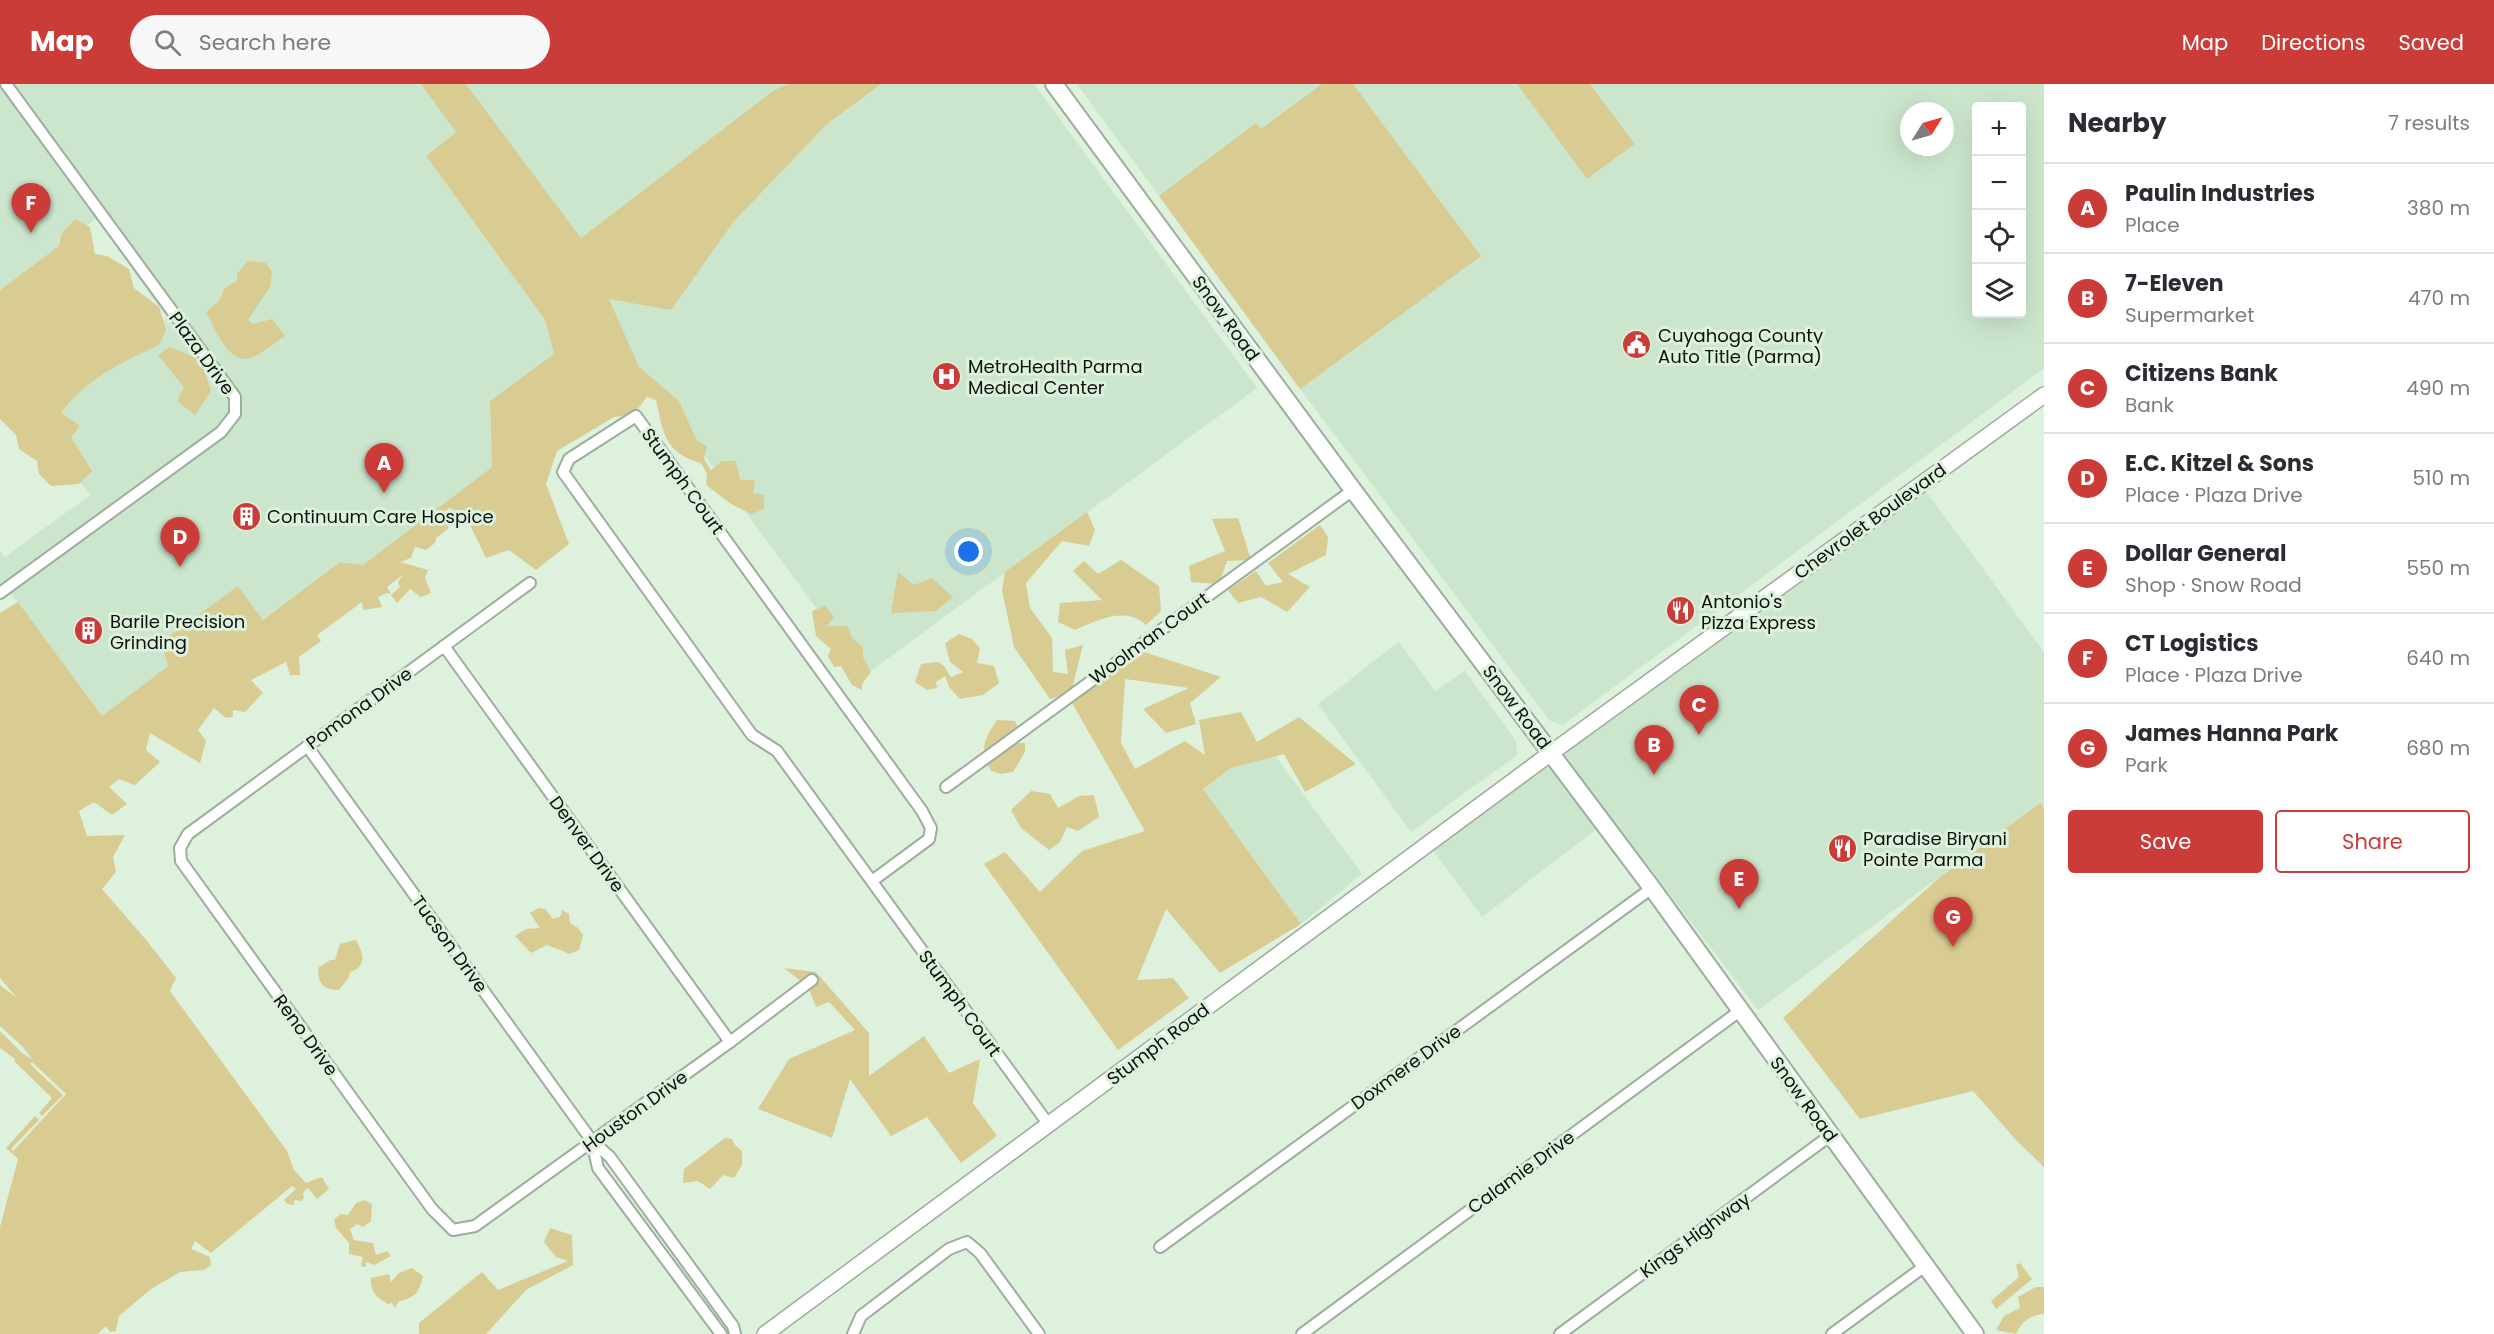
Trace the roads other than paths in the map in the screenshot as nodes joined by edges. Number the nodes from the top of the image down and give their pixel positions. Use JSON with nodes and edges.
{"nodes":[{"id":1,"x":6,"y":84,"type":"edge"},
{"id":2,"x":1054,"y":84,"type":"edge"},
{"id":3,"x":2044,"y":395,"type":"edge"},
{"id":4,"x":1353,"y":490,"type":"junction"},
{"id":5,"x":530,"y":583,"type":"dead end"},
{"id":6,"x":0,"y":593,"type":"edge"},
{"id":7,"x":444,"y":646,"type":"junction"},
{"id":8,"x":307,"y":746,"type":"junction"},
{"id":9,"x":1551,"y":753,"type":"junction"},
{"id":10,"x":946,"y":788,"type":"dead end"},
{"id":11,"x":188,"y":834,"type":"joint"},
{"id":12,"x":872,"y":881,"type":"junction"},
{"id":13,"x":1652,"y":888,"type":"junction"},
{"id":14,"x":812,"y":980,"type":"dead end"},
{"id":15,"x":1741,"y":1010,"type":"junction"},
{"id":16,"x":730,"y":1042,"type":"junction"},
{"id":17,"x":1049,"y":1125,"type":"junction"},
{"id":18,"x":1831,"y":1135,"type":"junction"},
{"id":19,"x":592,"y":1141,"type":"junction"},
{"id":20,"x":453,"y":1230,"type":"joint"},
{"id":21,"x":1160,"y":1247,"type":"dead end"},
{"id":22,"x":1925,"y":1266,"type":"junction"},
{"id":23,"x":721,"y":1334,"type":"edge"},
{"id":24,"x":735,"y":1334,"type":"edge"},
{"id":25,"x":765,"y":1334,"type":"edge"},
{"id":26,"x":852,"y":1334,"type":"edge"},
{"id":27,"x":1039,"y":1334,"type":"edge"},
{"id":28,"x":1302,"y":1334,"type":"edge"},
{"id":29,"x":1560,"y":1334,"type":"edge"},
{"id":30,"x":1832,"y":1334,"type":"edge"},
{"id":31,"x":1975,"y":1334,"type":"edge"}],
"edges":[{"from":1,"to":6,"type":"street","name":"Plaza Drive"},
{"from":2,"to":4,"type":"main road","name":"Snow Road"},
{"from":3,"to":9,"type":"main road","name":"Chevrolet Boulevard"},
{"from":4,"to":9,"type":"main road","name":"Snow Road"},
{"from":4,"to":10,"type":"street","name":"Woolman Court"},
{"from":5,"to":7,"type":"street","name":"Pomona Drive"},
{"from":7,"to":8,"type":"street","name":"Pomona Drive"},
{"from":7,"to":16,"type":"street","name":"Denver Drive"},
{"from":8,"to":11,"type":"street","name":"Pomona Drive"},
{"from":8,"to":19,"type":"street","name":"Tucson Drive"},
{"from":9,"to":13,"type":"main road","name":"Snow Road"},
{"from":9,"to":17,"type":"main road","name":"Stumph Road"},
{"from":11,"to":20,"type":"street","name":"Reno Drive"},
{"from":12,"to":12,"type":"street","name":"Stumph Court"},
{"from":12,"to":17,"type":"street","name":"Stumph Court"},
{"from":13,"to":15,"type":"main road","name":"Snow Road"},
{"from":13,"to":21,"type":"street","name":"Doxmere Drive"},
{"from":14,"to":16,"type":"street","name":"Houston Drive"},
{"from":15,"to":18,"type":"main road","name":"Snow Road"},
{"from":15,"to":28,"type":"street","name":"Calamie Drive"},
{"from":16,"to":19,"type":"street","name":"Houston Drive"},
{"from":17,"to":25,"type":"main road","name":"Stumph Road"},
{"from":18,"to":22,"type":"main road","name":"Snow Road"},
{"from":18,"to":29,"type":"street","name":"Kings Highway"},
{"from":19,"to":20,"type":"street","name":"Houston Drive"},
{"from":19,"to":23,"type":"street","name":"Tucson Drive"},
{"from":19,"to":24,"type":"street","name":"Tucson Drive"},
{"from":22,"to":30,"type":"street"},
{"from":22,"to":31,"type":"main road","name":"Snow Road"},
{"from":26,"to":27,"type":"street"}]}
